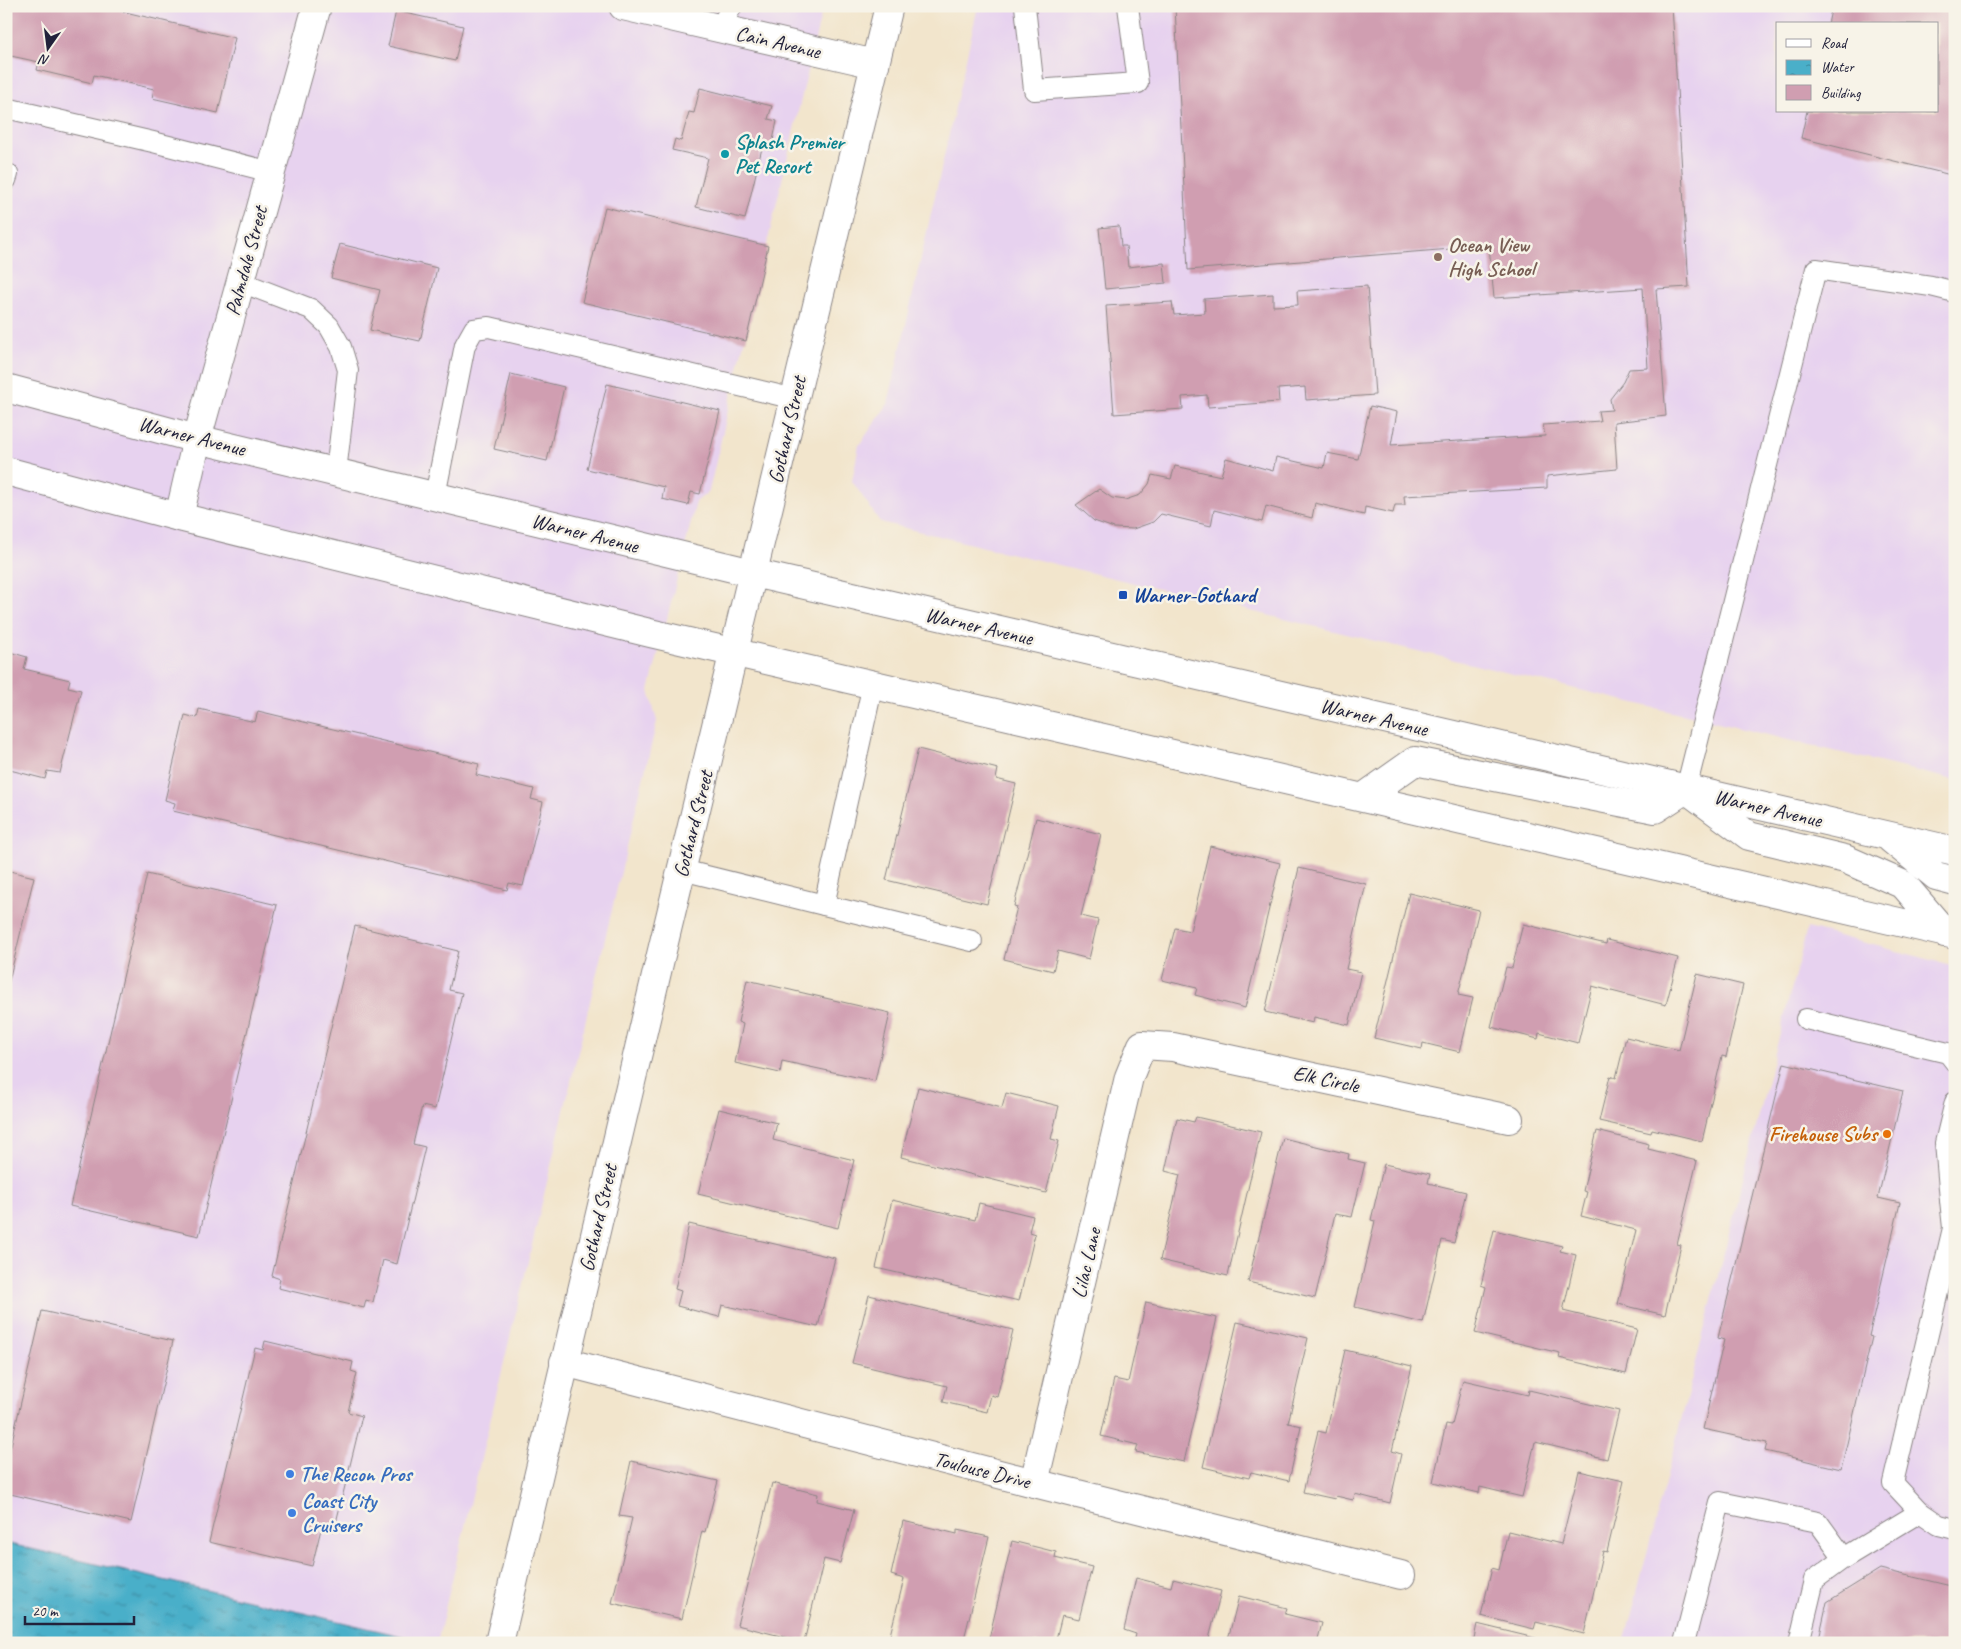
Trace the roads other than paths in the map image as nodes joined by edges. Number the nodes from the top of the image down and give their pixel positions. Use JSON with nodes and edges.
{"nodes":[{"id":1,"x":317,"y":6,"type":"edge"},
{"id":2,"x":623,"y":6,"type":"edge"},
{"id":3,"x":889,"y":6,"type":"edge"},
{"id":4,"x":1025,"y":6,"type":"edge"},
{"id":5,"x":1128,"y":6,"type":"edge"},
{"id":6,"x":726,"y":17,"type":"edge"},
{"id":7,"x":875,"y":64,"type":"junction"},
{"id":8,"x":6,"y":108,"type":"edge"},
{"id":9,"x":270,"y":172,"type":"junction"},
{"id":10,"x":240,"y":282,"type":"junction"},
{"id":11,"x":1955,"y":292,"type":"edge"},
{"id":12,"x":6,"y":388,"type":"edge"},
{"id":13,"x":6,"y":394,"type":"edge"},
{"id":14,"x":41,"y":397,"type":"junction"},
{"id":15,"x":795,"y":399,"type":"junction"},
{"id":16,"x":198,"y":439,"type":"junction"},
{"id":17,"x":6,"y":471,"type":"edge"},
{"id":18,"x":336,"y":472,"type":"junction"},
{"id":19,"x":435,"y":496,"type":"junction"},
{"id":20,"x":178,"y":517,"type":"junction"},
{"id":21,"x":753,"y":573,"type":"junction"},
{"id":22,"x":733,"y":652,"type":"junction"},
{"id":23,"x":874,"y":684,"type":"junction"},
{"id":24,"x":1686,"y":790,"type":"junction"},
{"id":25,"x":1364,"y":797,"type":"junction"},
{"id":26,"x":1886,"y":836,"type":"junction"},
{"id":27,"x":1955,"y":852,"type":"edge"},
{"id":28,"x":682,"y":870,"type":"junction"},
{"id":29,"x":1955,"y":881,"type":"edge"},
{"id":30,"x":824,"y":905,"type":"junction"},
{"id":31,"x":1950,"y":934,"type":"edge"},
{"id":32,"x":972,"y":941,"type":"dead end"},
{"id":33,"x":1806,"y":1019,"type":"dead end"},
{"id":34,"x":1142,"y":1045,"type":"joint"},
{"id":35,"x":1955,"y":1062,"type":"edge"},
{"id":36,"x":1955,"y":1102,"type":"edge"},
{"id":37,"x":1509,"y":1119,"type":"dead end"},
{"id":38,"x":1953,"y":1200,"type":"edge"},
{"id":39,"x":564,"y":1362,"type":"junction"},
{"id":40,"x":1034,"y":1483,"type":"junction"},
{"id":41,"x":1920,"y":1512,"type":"junction"},
{"id":42,"x":1955,"y":1529,"type":"edge"},
{"id":43,"x":1844,"y":1558,"type":"junction"},
{"id":44,"x":1401,"y":1575,"type":"dead end"},
{"id":45,"x":499,"y":1643,"type":"edge"},
{"id":46,"x":1684,"y":1643,"type":"edge"},
{"id":47,"x":1799,"y":1643,"type":"edge"}],
"edges":[{"from":1,"to":9,"type":"main road","name":"Palmdale Street"},
{"from":2,"to":6,"type":"main road","name":"Cain Avenue"},
{"from":3,"to":7,"type":"main road","name":"Gothard Street"},
{"from":4,"to":5,"type":"lane"},
{"from":6,"to":7,"type":"main road","name":"Cain Avenue"},
{"from":7,"to":15,"type":"main road","name":"Gothard Street"},
{"from":8,"to":9,"type":"lane"},
{"from":9,"to":10,"type":"main road","name":"Palmdale Street"},
{"from":10,"to":16,"type":"main road","name":"Palmdale Street"},
{"from":10,"to":18,"type":"lane"},
{"from":11,"to":24,"type":"lane"},
{"from":12,"to":14,"type":"main road","name":"Warner Avenue"},
{"from":13,"to":14,"type":"main road"},
{"from":14,"to":16,"type":"main road","name":"Warner Avenue"},
{"from":15,"to":19,"type":"lane"},
{"from":15,"to":21,"type":"main road","name":"Gothard Street"},
{"from":16,"to":18,"type":"main road","name":"Warner Avenue"},
{"from":16,"to":20,"type":"main road","name":"Palmdale Street"},
{"from":17,"to":20,"type":"main road"},
{"from":18,"to":19,"type":"main road","name":"Warner Avenue"},
{"from":19,"to":21,"type":"main road","name":"Warner Avenue"},
{"from":20,"to":22,"type":"main road"},
{"from":21,"to":22,"type":"main road","name":"Gothard Street"},
{"from":21,"to":24,"type":"main road","name":"Warner Avenue"},
{"from":22,"to":23,"type":"main road"},
{"from":22,"to":28,"type":"main road","name":"Gothard Street"},
{"from":23,"to":25,"type":"main road"},
{"from":23,"to":30,"type":"lane"},
{"from":24,"to":25,"type":"main road"},
{"from":24,"to":26,"type":"main road","name":"Warner Avenue"},
{"from":24,"to":31,"type":"main road"},
{"from":25,"to":31,"type":"main road"},
{"from":26,"to":27,"type":"main road","name":"Warner Avenue"},
{"from":26,"to":29,"type":"main road"},
{"from":28,"to":30,"type":"lane"},
{"from":28,"to":39,"type":"main road","name":"Gothard Street"},
{"from":30,"to":32,"type":"lane"},
{"from":33,"to":35,"type":"lane"},
{"from":34,"to":37,"type":"main road","name":"Elk Circle"},
{"from":34,"to":40,"type":"main road","name":"Lilac Lane"},
{"from":36,"to":38,"type":"lane"},
{"from":38,"to":41,"type":"lane"},
{"from":39,"to":40,"type":"main road","name":"Toulouse Drive"},
{"from":39,"to":45,"type":"main road","name":"Gothard Street"},
{"from":40,"to":44,"type":"main road","name":"Toulouse Drive"},
{"from":41,"to":42,"type":"lane"},
{"from":41,"to":43,"type":"lane"},
{"from":43,"to":46,"type":"lane"},
{"from":43,"to":47,"type":"lane"}]}
